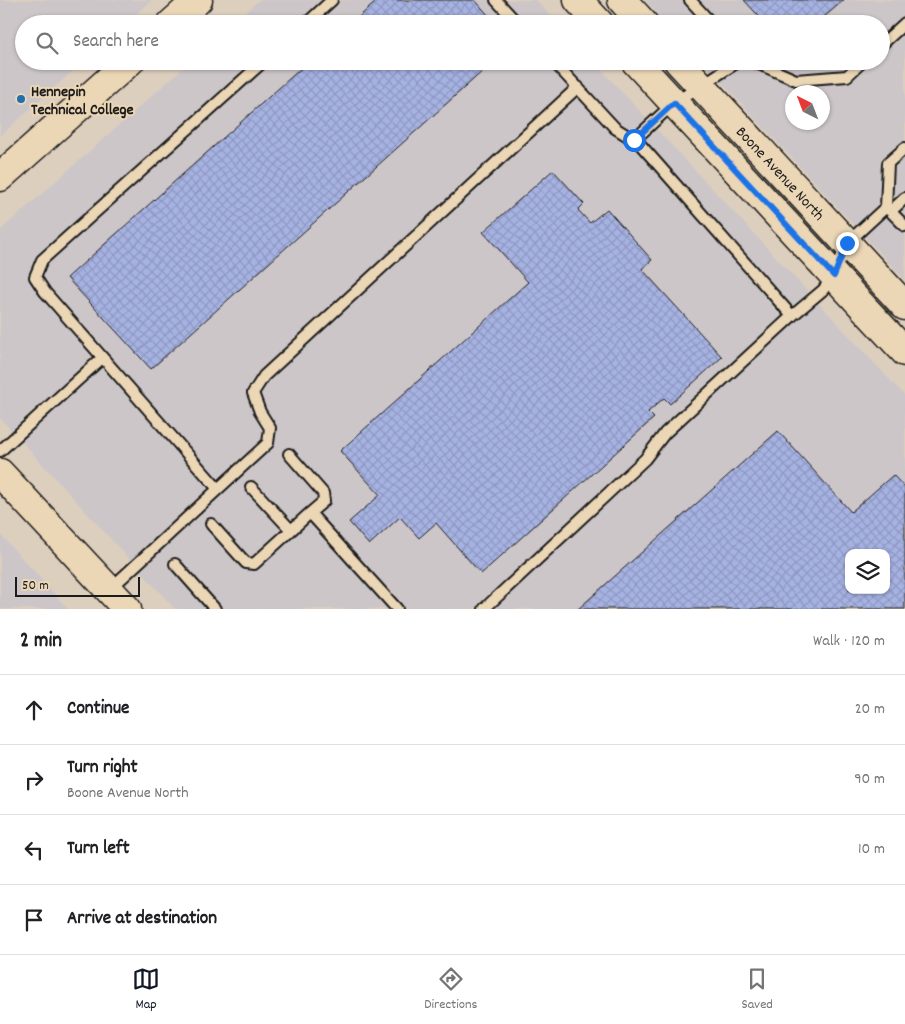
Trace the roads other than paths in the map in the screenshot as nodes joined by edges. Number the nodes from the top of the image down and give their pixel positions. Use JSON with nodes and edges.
{"nodes":[{"id":1,"x":198,"y":0,"type":"edge"},
{"id":2,"x":332,"y":0,"type":"edge"},
{"id":3,"x":496,"y":0,"type":"edge"},
{"id":4,"x":578,"y":0,"type":"edge"},
{"id":5,"x":622,"y":0,"type":"edge"},
{"id":6,"x":690,"y":0,"type":"edge"},
{"id":7,"x":181,"y":15,"type":"edge"},
{"id":8,"x":316,"y":15,"type":"edge"},
{"id":9,"x":510,"y":15,"type":"edge"},
{"id":10,"x":592,"y":15,"type":"edge"},
{"id":11,"x":636,"y":15,"type":"edge"},
{"id":12,"x":704,"y":15,"type":"edge"},
{"id":13,"x":905,"y":23,"type":"edge"},
{"id":14,"x":890,"y":36,"type":"edge"},
{"id":15,"x":120,"y":70,"type":"edge"},
{"id":16,"x":254,"y":70,"type":"edge"},
{"id":17,"x":562,"y":70,"type":"edge"},
{"id":18,"x":643,"y":70,"type":"edge"},
{"id":19,"x":686,"y":70,"type":"edge"},
{"id":20,"x":725,"y":70,"type":"edge"},
{"id":21,"x":773,"y":70,"type":"edge"},
{"id":22,"x":853,"y":70,"type":"edge"},
{"id":23,"x":701,"y":86,"type":"junction"},
{"id":24,"x":578,"y":87,"type":"junction"},
{"id":25,"x":674,"y":103,"type":"junction"},
{"id":26,"x":634,"y":140,"type":"junction"},
{"id":27,"x":905,"y":148,"type":"edge"},
{"id":28,"x":0,"y":177,"type":"edge"},
{"id":29,"x":905,"y":198,"type":"edge"},
{"id":30,"x":888,"y":209,"type":"junction"},
{"id":31,"x":905,"y":226,"type":"edge"},
{"id":32,"x":847,"y":243,"type":"junction"},
{"id":33,"x":834,"y":276,"type":"junction"},
{"id":34,"x":905,"y":306,"type":"edge"},
{"id":35,"x":792,"y":316,"type":"junction"},
{"id":36,"x":905,"y":352,"type":"edge"},
{"id":37,"x":102,"y":358,"type":"junction"},
{"id":38,"x":0,"y":451,"type":"edge"},
{"id":39,"x":288,"y":454,"type":"dead end"},
{"id":40,"x":0,"y":473,"type":"edge"},
{"id":41,"x":251,"y":487,"type":"dead end"},
{"id":42,"x":218,"y":490,"type":"junction"},
{"id":43,"x":310,"y":513,"type":"junction"},
{"id":44,"x":211,"y":524,"type":"dead end"},
{"id":45,"x":291,"y":530,"type":"junction"},
{"id":46,"x":175,"y":564,"type":"dead end"},
{"id":47,"x":109,"y":589,"type":"junction"},
{"id":48,"x":127,"y":609,"type":"edge"},
{"id":49,"x":215,"y":609,"type":"edge"},
{"id":50,"x":397,"y":609,"type":"edge"},
{"id":51,"x":484,"y":609,"type":"edge"}],
"edges":[{"from":1,"to":7,"type":"street"},
{"from":2,"to":8,"type":"lane"},
{"from":3,"to":9,"type":"lane"},
{"from":4,"to":10,"type":"street"},
{"from":5,"to":11,"type":"street"},
{"from":6,"to":12,"type":"lane"},
{"from":13,"to":14,"type":"lane"},
{"from":15,"to":28,"type":"street"},
{"from":16,"to":37,"type":"lane"},
{"from":17,"to":24,"type":"lane"},
{"from":18,"to":25,"type":"street","name":"Boone Avenue North"},
{"from":19,"to":23,"type":"street","name":"Boone Avenue North"},
{"from":20,"to":23,"type":"lane"},
{"from":21,"to":22,"type":"lane"},
{"from":23,"to":25,"type":"lane"},
{"from":23,"to":32,"type":"street","name":"Boone Avenue North"},
{"from":24,"to":26,"type":"lane"},
{"from":24,"to":42,"type":"lane"},
{"from":25,"to":26,"type":"lane"},
{"from":25,"to":33,"type":"street","name":"Boone Avenue North"},
{"from":26,"to":35,"type":"lane"},
{"from":27,"to":30,"type":"lane"},
{"from":29,"to":30,"type":"lane"},
{"from":30,"to":31,"type":"lane"},
{"from":30,"to":32,"type":"lane"},
{"from":32,"to":33,"type":"lane"},
{"from":32,"to":34,"type":"street","name":"Boone Avenue North"},
{"from":33,"to":35,"type":"lane"},
{"from":33,"to":36,"type":"street","name":"Boone Avenue North"},
{"from":35,"to":51,"type":"lane"},
{"from":37,"to":38,"type":"lane"},
{"from":37,"to":42,"type":"lane"},
{"from":39,"to":43,"type":"lane"},
{"from":40,"to":47,"type":"street"},
{"from":41,"to":45,"type":"lane"},
{"from":42,"to":47,"type":"lane"},
{"from":43,"to":45,"type":"lane"},
{"from":43,"to":50,"type":"lane"},
{"from":44,"to":45,"type":"lane"},
{"from":46,"to":49,"type":"lane"},
{"from":47,"to":48,"type":"street"}]}
